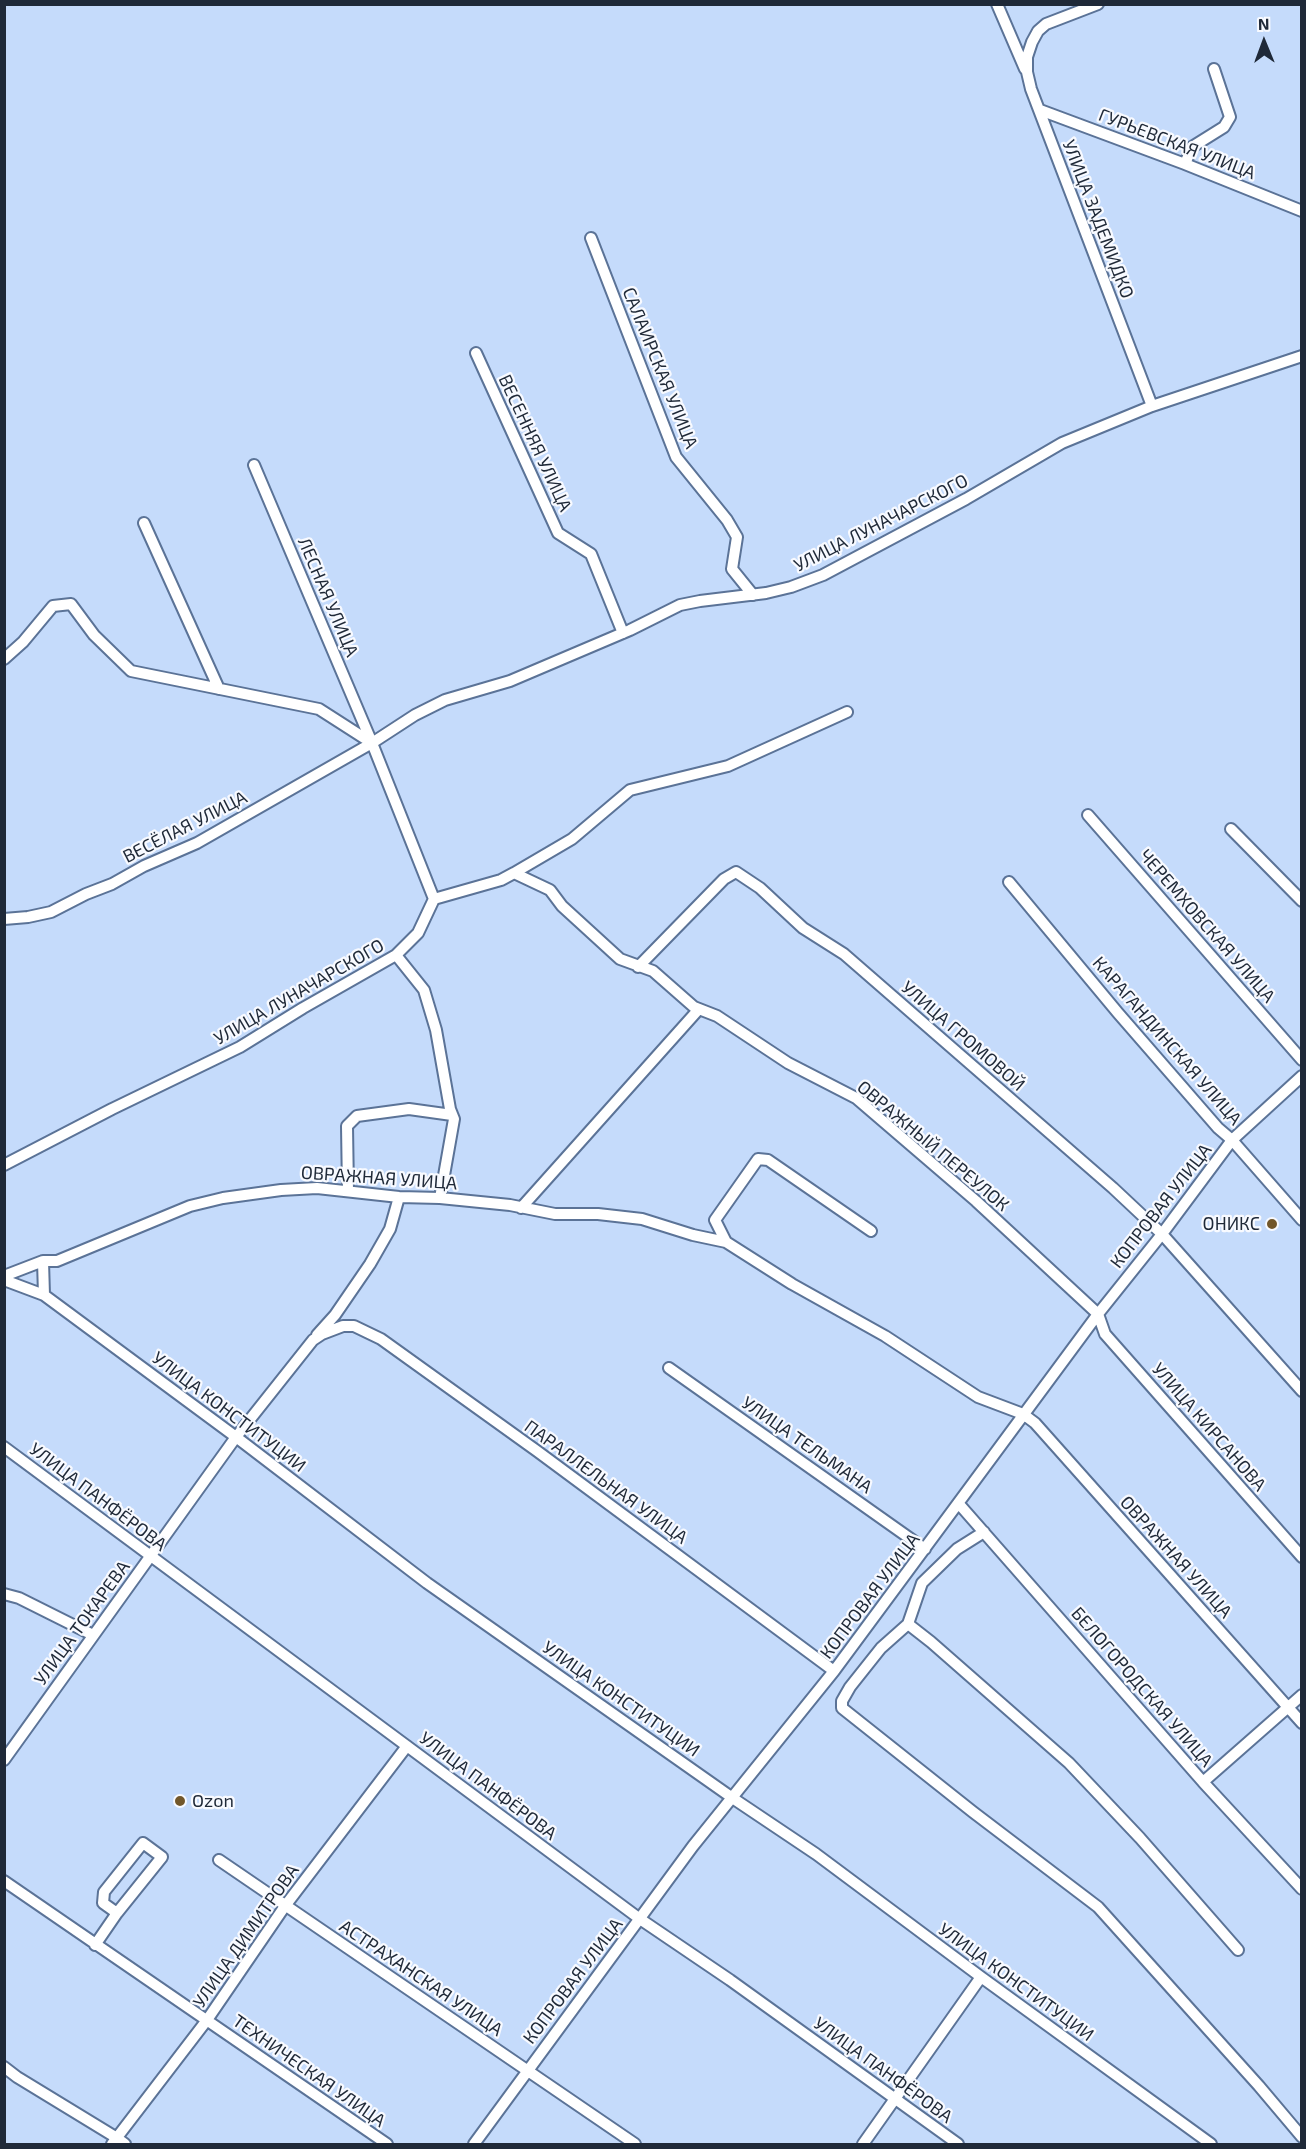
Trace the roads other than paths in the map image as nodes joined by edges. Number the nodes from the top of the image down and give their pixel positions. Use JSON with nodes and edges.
{"nodes":[{"id":1,"x":997,"y":4,"type":"edge"},
{"id":2,"x":1098,"y":4,"type":"edge"},
{"id":3,"x":1214,"y":69,"type":"dead end"},
{"id":4,"x":1027,"y":72,"type":"junction"},
{"id":5,"x":1040,"y":110,"type":"junction"},
{"id":6,"x":1185,"y":164,"type":"junction"},
{"id":7,"x":1302,"y":211,"type":"edge"},
{"id":8,"x":591,"y":238,"type":"dead end"},
{"id":9,"x":476,"y":352,"type":"dead end"},
{"id":10,"x":1302,"y":356,"type":"edge"},
{"id":11,"x":1152,"y":406,"type":"junction"},
{"id":12,"x":254,"y":465,"type":"dead end"},
{"id":13,"x":144,"y":523,"type":"dead end"},
{"id":14,"x":753,"y":595,"type":"junction"},
{"id":15,"x":623,"y":633,"type":"junction"},
{"id":16,"x":4,"y":659,"type":"edge"},
{"id":17,"x":219,"y":689,"type":"junction"},
{"id":18,"x":847,"y":712,"type":"dead end"},
{"id":19,"x":372,"y":743,"type":"junction"},
{"id":20,"x":1088,"y":815,"type":"dead end"},
{"id":21,"x":1231,"y":829,"type":"dead end"},
{"id":22,"x":514,"y":873,"type":"junction"},
{"id":23,"x":1009,"y":882,"type":"dead end"},
{"id":24,"x":434,"y":899,"type":"junction"},
{"id":25,"x":1302,"y":901,"type":"edge"},
{"id":26,"x":4,"y":919,"type":"edge"},
{"id":27,"x":396,"y":955,"type":"junction"},
{"id":28,"x":638,"y":967,"type":"junction"},
{"id":29,"x":697,"y":1008,"type":"junction"},
{"id":30,"x":1302,"y":1060,"type":"edge"},
{"id":31,"x":1302,"y":1076,"type":"edge"},
{"id":32,"x":452,"y":1114,"type":"junction"},
{"id":33,"x":1232,"y":1140,"type":"junction"},
{"id":34,"x":4,"y":1165,"type":"edge"},
{"id":35,"x":348,"y":1191,"type":"junction"},
{"id":36,"x":399,"y":1197,"type":"junction"},
{"id":37,"x":440,"y":1198,"type":"junction"},
{"id":38,"x":521,"y":1208,"type":"junction"},
{"id":39,"x":1302,"y":1220,"type":"edge"},
{"id":40,"x":871,"y":1231,"type":"dead end"},
{"id":41,"x":1162,"y":1234,"type":"junction"},
{"id":42,"x":726,"y":1242,"type":"junction"},
{"id":43,"x":43,"y":1261,"type":"junction"},
{"id":44,"x":4,"y":1276,"type":"edge"},
{"id":45,"x":4,"y":1281,"type":"edge"},
{"id":46,"x":44,"y":1295,"type":"junction"},
{"id":47,"x":1098,"y":1314,"type":"junction"},
{"id":48,"x":354,"y":1326,"type":"joint"},
{"id":49,"x":313,"y":1340,"type":"junction"},
{"id":50,"x":669,"y":1368,"type":"dead end"},
{"id":51,"x":1302,"y":1391,"type":"edge"},
{"id":52,"x":1023,"y":1414,"type":"junction"},
{"id":53,"x":236,"y":1437,"type":"junction"},
{"id":54,"x":4,"y":1447,"type":"edge"},
{"id":55,"x":959,"y":1504,"type":"junction"},
{"id":56,"x":984,"y":1532,"type":"junction"},
{"id":57,"x":926,"y":1549,"type":"junction"},
{"id":58,"x":150,"y":1556,"type":"junction"},
{"id":59,"x":1302,"y":1557,"type":"edge"},
{"id":60,"x":4,"y":1594,"type":"edge"},
{"id":61,"x":908,"y":1624,"type":"junction"},
{"id":62,"x":93,"y":1635,"type":"junction"},
{"id":63,"x":834,"y":1671,"type":"junction"},
{"id":64,"x":1302,"y":1695,"type":"edge"},
{"id":65,"x":1287,"y":1708,"type":"junction"},
{"id":66,"x":1302,"y":1723,"type":"edge"},
{"id":67,"x":407,"y":1746,"type":"junction"},
{"id":68,"x":4,"y":1760,"type":"edge"},
{"id":69,"x":1203,"y":1782,"type":"junction"},
{"id":70,"x":734,"y":1799,"type":"junction"},
{"id":71,"x":219,"y":1860,"type":"dead end"},
{"id":72,"x":4,"y":1881,"type":"edge"},
{"id":73,"x":1302,"y":1889,"type":"edge"},
{"id":74,"x":285,"y":1906,"type":"junction"},
{"id":75,"x":117,"y":1913,"type":"junction"},
{"id":76,"x":640,"y":1919,"type":"junction"},
{"id":77,"x":95,"y":1945,"type":"junction"},
{"id":78,"x":1238,"y":1950,"type":"dead end"},
{"id":79,"x":981,"y":1977,"type":"junction"},
{"id":80,"x":207,"y":2020,"type":"junction"},
{"id":81,"x":4,"y":2067,"type":"edge"},
{"id":82,"x":528,"y":2070,"type":"junction"},
{"id":83,"x":896,"y":2098,"type":"junction"},
{"id":84,"x":1302,"y":2137,"type":"edge"},
{"id":85,"x":118,"y":2142,"type":"edge"},
{"id":86,"x":387,"y":2145,"type":"edge"},
{"id":87,"x":474,"y":2145,"type":"edge"},
{"id":88,"x":634,"y":2145,"type":"edge"},
{"id":89,"x":862,"y":2145,"type":"edge"},
{"id":90,"x":958,"y":2145,"type":"edge"},
{"id":91,"x":1211,"y":2145,"type":"edge"}],
"edges":[{"from":1,"to":4,"type":"street"},
{"from":2,"to":4,"type":"street","name":"УЛИЦА ЗАДЕМИДКО"},
{"from":3,"to":6,"type":"street"},
{"from":4,"to":5,"type":"street","name":"УЛИЦА ЗАДЕМИДКО"},
{"from":5,"to":6,"type":"street","name":"ГУРЬЕВСКАЯ УЛИЦА"},
{"from":5,"to":11,"type":"street","name":"УЛИЦА ЗАДЕМИДКО"},
{"from":6,"to":7,"type":"street","name":"ГУРЬЕВСКАЯ УЛИЦА"},
{"from":8,"to":14,"type":"street","name":"САЛАИРСКАЯ УЛИЦА"},
{"from":9,"to":15,"type":"street","name":"ВЕСЕННЯЯ УЛИЦА"},
{"from":10,"to":11,"type":"street","name":"УЛИЦА ЛУНАЧАРСКОГО"},
{"from":11,"to":14,"type":"street","name":"УЛИЦА ЛУНАЧАРСКОГО"},
{"from":12,"to":19,"type":"street","name":"ЛЕСНАЯ УЛИЦА"},
{"from":13,"to":17,"type":"street"},
{"from":14,"to":15,"type":"street","name":"УЛИЦА ЛУНАЧАРСКОГО"},
{"from":15,"to":19,"type":"street","name":"УЛИЦА ЛУНАЧАРСКОГО"},
{"from":16,"to":17,"type":"street"},
{"from":17,"to":19,"type":"street"},
{"from":18,"to":22,"type":"street"},
{"from":19,"to":24,"type":"street","name":"ЛЕСНАЯ УЛИЦА"},
{"from":19,"to":26,"type":"street","name":"ВЕСЁЛАЯ УЛИЦА"},
{"from":20,"to":30,"type":"street","name":"ЧЕРЕМХОВСКАЯ УЛИЦА"},
{"from":21,"to":25,"type":"street"},
{"from":22,"to":24,"type":"street"},
{"from":22,"to":28,"type":"street","name":"ОВРАЖНЫЙ ПЕРЕУЛОК"},
{"from":23,"to":33,"type":"street","name":"КАРАГАНДИНСКАЯ УЛИЦА"},
{"from":24,"to":27,"type":"street","name":"УЛИЦА ЛУНАЧАРСКОГО"},
{"from":27,"to":32,"type":"street"},
{"from":27,"to":34,"type":"street","name":"УЛИЦА ЛУНАЧАРСКОГО"},
{"from":28,"to":29,"type":"street","name":"ОВРАЖНЫЙ ПЕРЕУЛОК"},
{"from":28,"to":41,"type":"street","name":"УЛИЦА ГРОМОВОЙ"},
{"from":29,"to":38,"type":"street"},
{"from":29,"to":47,"type":"street","name":"ОВРАЖНЫЙ ПЕРЕУЛОК"},
{"from":31,"to":33,"type":"street","name":"КОПРОВАЯ УЛИЦА"},
{"from":32,"to":35,"type":"street"},
{"from":32,"to":37,"type":"street"},
{"from":33,"to":39,"type":"street","name":"КАРАГАНДИНСКАЯ УЛИЦА"},
{"from":33,"to":41,"type":"street","name":"КОПРОВАЯ УЛИЦА"},
{"from":35,"to":36,"type":"street","name":"ОВРАЖНАЯ УЛИЦА"},
{"from":35,"to":43,"type":"street","name":"ОВРАЖНАЯ УЛИЦА"},
{"from":36,"to":37,"type":"street","name":"ОВРАЖНАЯ УЛИЦА"},
{"from":36,"to":49,"type":"street"},
{"from":37,"to":38,"type":"street","name":"ОВРАЖНАЯ УЛИЦА"},
{"from":38,"to":42,"type":"street","name":"ОВРАЖНАЯ УЛИЦА"},
{"from":40,"to":42,"type":"street"},
{"from":41,"to":47,"type":"street","name":"КОПРОВАЯ УЛИЦА"},
{"from":41,"to":51,"type":"street","name":"УЛИЦА ГРОМОВОЙ"},
{"from":42,"to":52,"type":"street"},
{"from":43,"to":44,"type":"street","name":"ОВРАЖНАЯ УЛИЦА"},
{"from":43,"to":46,"type":"street"},
{"from":45,"to":46,"type":"street","name":"УЛИЦА КОНСТИТУЦИИ"},
{"from":46,"to":53,"type":"street","name":"УЛИЦА КОНСТИТУЦИИ"},
{"from":47,"to":52,"type":"street","name":"КОПРОВАЯ УЛИЦА"},
{"from":47,"to":59,"type":"street","name":"УЛИЦА КИРСАНОВА"},
{"from":48,"to":49,"type":"street","name":"УЛИЦА ТОКАРЕВА"},
{"from":48,"to":63,"type":"street","name":"ПАРАЛЛЕЛЬНАЯ УЛИЦА"},
{"from":49,"to":53,"type":"street","name":"УЛИЦА ТОКАРЕВА"},
{"from":50,"to":57,"type":"street","name":"УЛИЦА ТЕЛЬМАНА"},
{"from":52,"to":55,"type":"street","name":"КОПРОВАЯ УЛИЦА"},
{"from":52,"to":65,"type":"street","name":"ОВРАЖНАЯ УЛИЦА"},
{"from":53,"to":58,"type":"street","name":"УЛИЦА ТОКАРЕВА"},
{"from":53,"to":70,"type":"street","name":"УЛИЦА КОНСТИТУЦИИ"},
{"from":54,"to":58,"type":"street","name":"УЛИЦА ПАНФЁРОВА"},
{"from":55,"to":56,"type":"street","name":"БЕЛОГОРОДСКАЯ УЛИЦА"},
{"from":55,"to":57,"type":"street","name":"КОПРОВАЯ УЛИЦА"},
{"from":56,"to":61,"type":"street"},
{"from":56,"to":69,"type":"street","name":"БЕЛОГОРОДСКАЯ УЛИЦА"},
{"from":57,"to":63,"type":"street","name":"КОПРОВАЯ УЛИЦА"},
{"from":58,"to":62,"type":"street","name":"УЛИЦА ТОКАРЕВА"},
{"from":58,"to":67,"type":"street","name":"УЛИЦА ПАНФЁРОВА"},
{"from":60,"to":62,"type":"street"},
{"from":61,"to":78,"type":"street"},
{"from":61,"to":84,"type":"street"},
{"from":62,"to":68,"type":"street","name":"УЛИЦА ТОКАРЕВА"},
{"from":63,"to":70,"type":"street","name":"КОПРОВАЯ УЛИЦА"},
{"from":64,"to":65,"type":"street"},
{"from":65,"to":66,"type":"street","name":"ОВРАЖНАЯ УЛИЦА"},
{"from":65,"to":69,"type":"street"},
{"from":67,"to":74,"type":"street","name":"УЛИЦА ДИМИТРОВА"},
{"from":67,"to":76,"type":"street","name":"УЛИЦА ПАНФЁРОВА"},
{"from":69,"to":73,"type":"street","name":"БЕЛОГОРОДСКАЯ УЛИЦА"},
{"from":70,"to":76,"type":"street","name":"КОПРОВАЯ УЛИЦА"},
{"from":70,"to":79,"type":"street","name":"УЛИЦА КОНСТИТУЦИИ"},
{"from":71,"to":74,"type":"street","name":"АСТРАХАНСКАЯ УЛИЦА"},
{"from":72,"to":77,"type":"street","name":"ТЕХНИЧЕСКАЯ УЛИЦА"},
{"from":74,"to":80,"type":"street","name":"УЛИЦА ДИМИТРОВА"},
{"from":74,"to":82,"type":"street","name":"АСТРАХАНСКАЯ УЛИЦА"},
{"from":75,"to":75,"type":"street"},
{"from":75,"to":77,"type":"street"},
{"from":76,"to":82,"type":"street","name":"КОПРОВАЯ УЛИЦА"},
{"from":76,"to":83,"type":"street","name":"УЛИЦА ПАНФЁРОВА"},
{"from":77,"to":80,"type":"street","name":"ТЕХНИЧЕСКАЯ УЛИЦА"},
{"from":79,"to":83,"type":"street"},
{"from":79,"to":91,"type":"street","name":"УЛИЦА КОНСТИТУЦИИ"},
{"from":80,"to":85,"type":"street","name":"УЛИЦА ДИМИТРОВА"},
{"from":80,"to":86,"type":"street","name":"ТЕХНИЧЕСКАЯ УЛИЦА"},
{"from":81,"to":85,"type":"street"},
{"from":82,"to":87,"type":"street","name":"КОПРОВАЯ УЛИЦА"},
{"from":82,"to":88,"type":"street","name":"АСТРАХАНСКАЯ УЛИЦА"},
{"from":83,"to":89,"type":"street"},
{"from":83,"to":90,"type":"street","name":"УЛИЦА ПАНФЁРОВА"}]}
